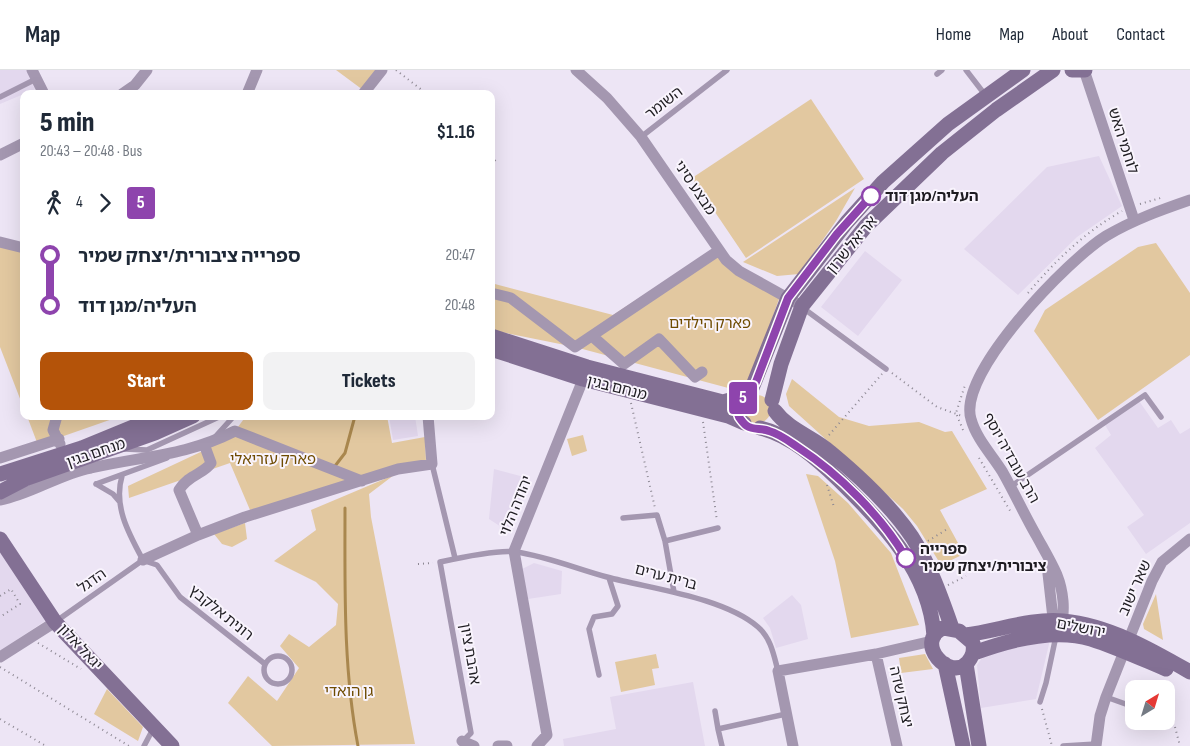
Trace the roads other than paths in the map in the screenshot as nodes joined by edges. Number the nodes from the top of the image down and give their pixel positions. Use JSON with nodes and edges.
{"nodes":[{"id":1,"x":147,"y":70,"type":"edge"},
{"id":2,"x":257,"y":70,"type":"edge"},
{"id":3,"x":382,"y":70,"type":"edge"},
{"id":4,"x":577,"y":70,"type":"edge"},
{"id":5,"x":727,"y":70,"type":"edge"},
{"id":6,"x":966,"y":70,"type":"edge"},
{"id":7,"x":1023,"y":70,"type":"edge"},
{"id":8,"x":1053,"y":70,"type":"edge"},
{"id":9,"x":1072,"y":70,"type":"edge"},
{"id":10,"x":1084,"y":70,"type":"edge"},
{"id":11,"x":34,"y":74,"type":"edge"},
{"id":12,"x":42,"y":90,"type":"edge"},
{"id":13,"x":128,"y":90,"type":"edge"},
{"id":14,"x":249,"y":90,"type":"edge"},
{"id":15,"x":366,"y":90,"type":"edge"},
{"id":16,"x":986,"y":96,"type":"junction"},
{"id":17,"x":0,"y":97,"type":"edge"},
{"id":18,"x":640,"y":137,"type":"junction"},
{"id":19,"x":20,"y":145,"type":"edge"},
{"id":20,"x":0,"y":155,"type":"edge"},
{"id":21,"x":1190,"y":200,"type":"edge"},
{"id":22,"x":1134,"y":220,"type":"junction"},
{"id":23,"x":0,"y":242,"type":"edge"},
{"id":24,"x":20,"y":247,"type":"edge"},
{"id":25,"x":718,"y":251,"type":"junction"},
{"id":26,"x":495,"y":294,"type":"edge"},
{"id":27,"x":788,"y":298,"type":"junction"},
{"id":28,"x":802,"y":306,"type":"junction"},
{"id":29,"x":592,"y":336,"type":"junction"},
{"id":30,"x":495,"y":338,"type":"edge"},
{"id":31,"x":495,"y":350,"type":"edge"},
{"id":32,"x":886,"y":369,"type":"road end"},
{"id":33,"x":702,"y":372,"type":"dead end"},
{"id":34,"x":585,"y":373,"type":"junction"},
{"id":35,"x":747,"y":394,"type":"junction"},
{"id":36,"x":773,"y":405,"type":"junction"},
{"id":37,"x":1161,"y":418,"type":"dead end"},
{"id":38,"x":56,"y":420,"type":"edge"},
{"id":39,"x":147,"y":420,"type":"edge"},
{"id":40,"x":184,"y":420,"type":"edge"},
{"id":41,"x":212,"y":420,"type":"edge"},
{"id":42,"x":231,"y":420,"type":"edge"},
{"id":43,"x":428,"y":420,"type":"edge"},
{"id":44,"x":744,"y":423,"type":"junction"},
{"id":45,"x":760,"y":428,"type":"junction"},
{"id":46,"x":204,"y":444,"type":"junction"},
{"id":47,"x":61,"y":446,"type":"junction"},
{"id":48,"x":110,"y":449,"type":"junction"},
{"id":49,"x":0,"y":458,"type":"edge"},
{"id":50,"x":432,"y":464,"type":"junction"},
{"id":51,"x":0,"y":474,"type":"edge"},
{"id":52,"x":122,"y":476,"type":"junction"},
{"id":53,"x":362,"y":481,"type":"junction"},
{"id":54,"x":1010,"y":486,"type":"junction"},
{"id":55,"x":0,"y":492,"type":"edge"},
{"id":56,"x":0,"y":500,"type":"edge"},
{"id":57,"x":119,"y":501,"type":"junction"},
{"id":58,"x":624,"y":518,"type":"dead end"},
{"id":59,"x":718,"y":528,"type":"road end"},
{"id":60,"x":198,"y":535,"type":"junction"},
{"id":61,"x":0,"y":539,"type":"edge"},
{"id":62,"x":1190,"y":539,"type":"edge"},
{"id":63,"x":665,"y":541,"type":"junction"},
{"id":64,"x":514,"y":551,"type":"junction"},
{"id":65,"x":455,"y":558,"type":"junction"},
{"id":66,"x":143,"y":560,"type":"junction"},
{"id":67,"x":440,"y":562,"type":"joint"},
{"id":68,"x":609,"y":578,"type":"junction"},
{"id":69,"x":674,"y":592,"type":"junction"},
{"id":70,"x":55,"y":622,"type":"junction"},
{"id":71,"x":1057,"y":626,"type":"junction"},
{"id":72,"x":958,"y":631,"type":"junction"},
{"id":73,"x":932,"y":642,"type":"junction"},
{"id":74,"x":1126,"y":646,"type":"junction"},
{"id":75,"x":876,"y":654,"type":"junction"},
{"id":76,"x":0,"y":657,"type":"edge"},
{"id":77,"x":970,"y":659,"type":"junction"},
{"id":78,"x":265,"y":664,"type":"junction"},
{"id":79,"x":945,"y":664,"type":"junction"},
{"id":80,"x":778,"y":671,"type":"junction"},
{"id":81,"x":1190,"y":672,"type":"edge"},
{"id":82,"x":599,"y":675,"type":"dead end"},
{"id":83,"x":1106,"y":697,"type":"junction"},
{"id":84,"x":1040,"y":702,"type":"road end"},
{"id":85,"x":1125,"y":704,"type":"edge"},
{"id":86,"x":715,"y":711,"type":"dead end"},
{"id":87,"x":786,"y":714,"type":"junction"},
{"id":88,"x":154,"y":727,"type":"junction"},
{"id":89,"x":718,"y":729,"type":"junction"},
{"id":90,"x":548,"y":741,"type":"edge"},
{"id":91,"x":461,"y":744,"type":"edge"},
{"id":92,"x":1096,"y":745,"type":"edge"},
{"id":93,"x":144,"y":746,"type":"edge"},
{"id":94,"x":172,"y":746,"type":"edge"},
{"id":95,"x":474,"y":746,"type":"edge"},
{"id":96,"x":498,"y":746,"type":"edge"},
{"id":97,"x":507,"y":746,"type":"edge"},
{"id":98,"x":537,"y":746,"type":"edge"},
{"id":99,"x":722,"y":746,"type":"edge"},
{"id":100,"x":793,"y":746,"type":"edge"},
{"id":101,"x":897,"y":746,"type":"edge"},
{"id":102,"x":963,"y":746,"type":"edge"},
{"id":103,"x":980,"y":746,"type":"edge"},
{"id":104,"x":1063,"y":746,"type":"edge"}],
"edges":[{"from":1,"to":13,"type":"street"},
{"from":2,"to":14,"type":"street"},
{"from":3,"to":15,"type":"street"},
{"from":4,"to":18,"type":"street","name":"מבצע סיני"},
{"from":5,"to":18,"type":"lane","name":"השומר"},
{"from":6,"to":16,"type":"lane"},
{"from":7,"to":16,"type":"main road","name":"אריאל שרון"},
{"from":8,"to":28,"type":"main road","name":"אריאל שרון"},
{"from":9,"to":10,"type":"main road"},
{"from":10,"to":22,"type":"street","name":"לוחמי האש"},
{"from":11,"to":12,"type":"street"},
{"from":11,"to":17,"type":"lane"},
{"from":16,"to":27,"type":"main road","name":"אריאל שרון"},
{"from":18,"to":25,"type":"street","name":"מבצע סיני"},
{"from":19,"to":20,"type":"street"},
{"from":21,"to":22,"type":"street","name":"הרב עובדיה יוסף"},
{"from":22,"to":54,"type":"street","name":"הרב עובדיה יוסף"},
{"from":23,"to":24,"type":"street"},
{"from":25,"to":27,"type":"street","name":"מבצע סיני"},
{"from":25,"to":29,"type":"street"},
{"from":26,"to":29,"type":"street"},
{"from":27,"to":28,"type":"street","name":"מבצע סיני"},
{"from":27,"to":35,"type":"main road","name":"אריאל שרון"},
{"from":28,"to":32,"type":"lane"},
{"from":28,"to":36,"type":"main road","name":"אריאל שרון"},
{"from":29,"to":33,"type":"street"},
{"from":30,"to":34,"type":"main road","name":"מנחם בגין"},
{"from":31,"to":34,"type":"main road","name":"מנחם בגין"},
{"from":34,"to":35,"type":"main road","name":"מנחם בגין"},
{"from":34,"to":44,"type":"main road","name":"מנחם בגין"},
{"from":34,"to":64,"type":"street","name":"יהודה הלוי"},
{"from":35,"to":36,"type":"main road"},
{"from":35,"to":44,"type":"main road"},
{"from":36,"to":45,"type":"main road"},
{"from":36,"to":72,"type":"main road"},
{"from":37,"to":54,"type":"lane"},
{"from":38,"to":47,"type":"street"},
{"from":39,"to":47,"type":"main road","name":"מנחם בגין"},
{"from":40,"to":48,"type":"main road","name":"מנחם בגין"},
{"from":41,"to":48,"type":"lane"},
{"from":42,"to":46,"type":"lane"},
{"from":43,"to":50,"type":"street"},
{"from":44,"to":45,"type":"main road"},
{"from":45,"to":73,"type":"main road"},
{"from":46,"to":52,"type":"lane"},
{"from":46,"to":53,"type":"street"},
{"from":46,"to":56,"type":"street"},
{"from":46,"to":60,"type":"street"},
{"from":47,"to":49,"type":"street"},
{"from":47,"to":51,"type":"main road","name":"מנחם בגין"},
{"from":48,"to":55,"type":"main road","name":"מנחם בגין"},
{"from":50,"to":53,"type":"street"},
{"from":50,"to":65,"type":"lane"},
{"from":52,"to":57,"type":"lane"},
{"from":52,"to":57,"type":"lane"},
{"from":53,"to":60,"type":"street"},
{"from":54,"to":71,"type":"street","name":"הרב עובדיה יוסף"},
{"from":57,"to":66,"type":"lane"},
{"from":58,"to":63,"type":"lane"},
{"from":59,"to":63,"type":"lane"},
{"from":60,"to":66,"type":"street"},
{"from":61,"to":70,"type":"main road","name":"יגאל אלון"},
{"from":62,"to":74,"type":"street","name":"שאר ישוב"},
{"from":63,"to":69,"type":"lane"},
{"from":64,"to":65,"type":"lane","name":"ברית ערים"},
{"from":64,"to":68,"type":"lane","name":"ברית ערים"},
{"from":64,"to":90,"type":"street","name":"יהודה הלוי"},
{"from":65,"to":67,"type":"lane","name":"ברית ערים"},
{"from":66,"to":70,"type":"lane","name":"הדגל"},
{"from":66,"to":78,"type":"lane","name":"רונית אלקבץ"},
{"from":67,"to":91,"type":"lane","name":"אהבת ציון"},
{"from":68,"to":69,"type":"lane","name":"ברית ערים"},
{"from":68,"to":82,"type":"lane"},
{"from":69,"to":80,"type":"lane","name":"ברית ערים"},
{"from":70,"to":76,"type":"street"},
{"from":70,"to":88,"type":"main road","name":"יגאל אלון"},
{"from":71,"to":72,"type":"main road","name":"ירושלים"},
{"from":71,"to":74,"type":"main road","name":"ירושלים"},
{"from":71,"to":77,"type":"main road","name":"ירושלים"},
{"from":71,"to":84,"type":"lane"},
{"from":72,"to":73,"type":"main road"},
{"from":72,"to":77,"type":"main road"},
{"from":73,"to":75,"type":"street"},
{"from":73,"to":79,"type":"main road"},
{"from":74,"to":81,"type":"main road","name":"ירושלים"},
{"from":74,"to":83,"type":"street","name":"שאר ישוב"},
{"from":75,"to":80,"type":"street"},
{"from":75,"to":101,"type":"street","name":"יצחק שדה"},
{"from":77,"to":79,"type":"main road"},
{"from":77,"to":103,"type":"main road"},
{"from":78,"to":78,"type":"lane","name":"רונית אלקבץ"},
{"from":79,"to":102,"type":"main road"},
{"from":80,"to":87,"type":"street","name":"ברית ערים"},
{"from":83,"to":85,"type":"lane"},
{"from":83,"to":92,"type":"street","name":"שאר ישוב"},
{"from":86,"to":89,"type":"lane"},
{"from":87,"to":89,"type":"lane"},
{"from":87,"to":100,"type":"street","name":"ברית ערים"},
{"from":88,"to":93,"type":"lane"},
{"from":88,"to":94,"type":"main road","name":"יגאל אלון"},
{"from":89,"to":99,"type":"lane"},
{"from":90,"to":98,"type":"street","name":"יהודה הלוי"},
{"from":91,"to":95,"type":"street"},
{"from":92,"to":104,"type":"lane"},
{"from":96,"to":97,"type":"street"}]}
